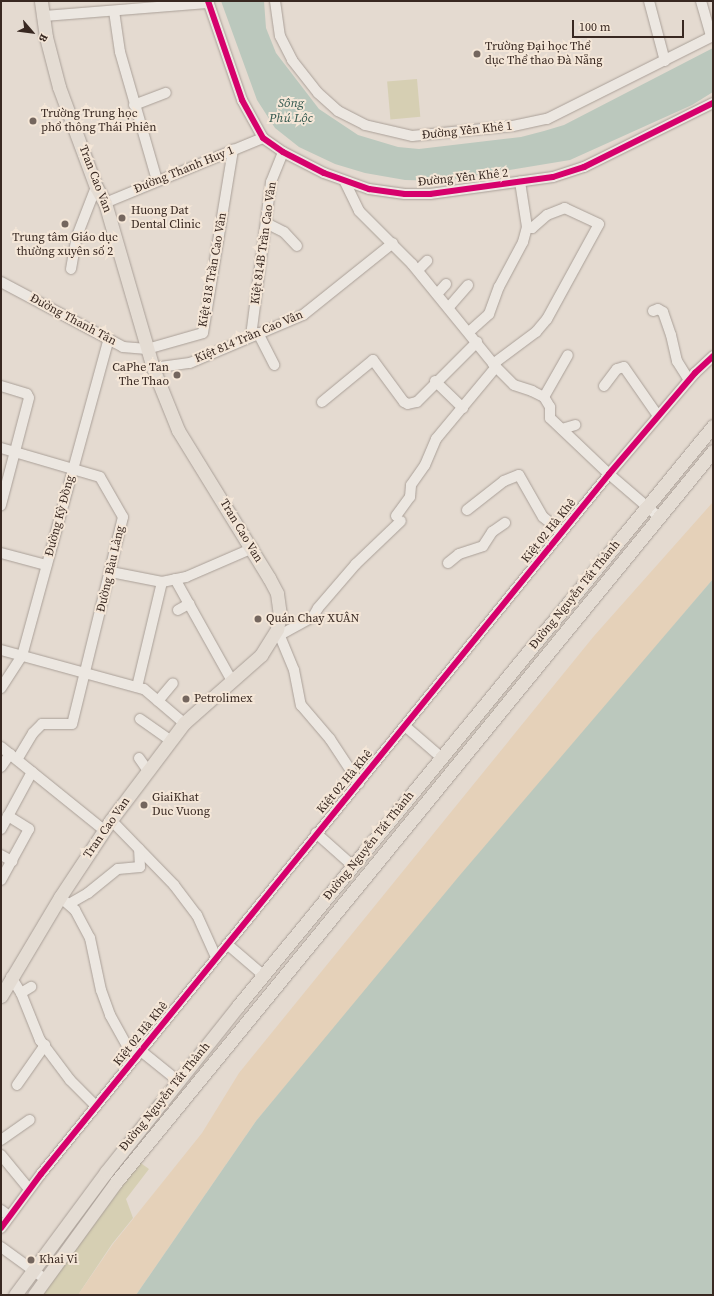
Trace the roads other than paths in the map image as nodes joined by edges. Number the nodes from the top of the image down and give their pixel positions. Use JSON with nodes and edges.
{"nodes":[{"id":1,"x":41,"y":1,"type":"edge"},
{"id":2,"x":275,"y":1,"type":"edge"},
{"id":3,"x":648,"y":1,"type":"edge"},
{"id":4,"x":701,"y":1,"type":"edge"},
{"id":5,"x":208,"y":2,"type":"edge"},
{"id":6,"x":114,"y":11,"type":"junction"},
{"id":7,"x":43,"y":16,"type":"junction"},
{"id":8,"x":712,"y":36,"type":"edge"},
{"id":9,"x":665,"y":61,"type":"junction"},
{"id":10,"x":166,"y":94,"type":"dead end"},
{"id":11,"x":713,"y":103,"type":"edge"},
{"id":12,"x":134,"y":105,"type":"junction"},
{"id":13,"x":263,"y":138,"type":"junction"},
{"id":14,"x":233,"y":149,"type":"junction"},
{"id":15,"x":283,"y":152,"type":"junction"},
{"id":16,"x":157,"y":180,"type":"junction"},
{"id":17,"x":345,"y":182,"type":"junction"},
{"id":18,"x":520,"y":182,"type":"junction"},
{"id":19,"x":96,"y":187,"type":"junction"},
{"id":20,"x":105,"y":202,"type":"junction"},
{"id":21,"x":266,"y":223,"type":"junction"},
{"id":22,"x":527,"y":227,"type":"junction"},
{"id":23,"x":393,"y":243,"type":"junction"},
{"id":24,"x":296,"y":246,"type":"dead end"},
{"id":25,"x":427,"y":261,"type":"dead end"},
{"id":26,"x":71,"y":269,"type":"dead end"},
{"id":27,"x":418,"y":270,"type":"junction"},
{"id":28,"x":1,"y":282,"type":"edge"},
{"id":29,"x":446,"y":284,"type":"dead end"},
{"id":30,"x":468,"y":285,"type":"dead end"},
{"id":31,"x":438,"y":293,"type":"junction"},
{"id":32,"x":449,"y":307,"type":"junction"},
{"id":33,"x":653,"y":311,"type":"dead end"},
{"id":34,"x":469,"y":332,"type":"junction"},
{"id":35,"x":254,"y":335,"type":"junction"},
{"id":36,"x":109,"y":339,"type":"junction"},
{"id":37,"x":477,"y":342,"type":"junction"},
{"id":38,"x":147,"y":349,"type":"junction"},
{"id":39,"x":568,"y":355,"type":"dead end"},
{"id":40,"x":713,"y":356,"type":"edge"},
{"id":41,"x":274,"y":365,"type":"dead end"},
{"id":42,"x":495,"y":366,"type":"junction"},
{"id":43,"x":153,"y":368,"type":"junction"},
{"id":44,"x":689,"y":380,"type":"junction"},
{"id":45,"x":435,"y":382,"type":"junction"},
{"id":46,"x":1,"y":386,"type":"edge"},
{"id":47,"x":604,"y":386,"type":"dead end"},
{"id":48,"x":544,"y":398,"type":"junction"},
{"id":49,"x":322,"y":402,"type":"dead end"},
{"id":50,"x":463,"y":408,"type":"junction"},
{"id":51,"x":658,"y":416,"type":"junction"},
{"id":52,"x":575,"y":425,"type":"dead end"},
{"id":53,"x":713,"y":426,"type":"edge"},
{"id":54,"x":562,"y":429,"type":"junction"},
{"id":55,"x":1,"y":448,"type":"edge"},
{"id":56,"x":15,"y":452,"type":"junction"},
{"id":57,"x":713,"y":452,"type":"edge"},
{"id":58,"x":73,"y":467,"type":"junction"},
{"id":59,"x":609,"y":474,"type":"junction"},
{"id":60,"x":1,"y":505,"type":"edge"},
{"id":61,"x":647,"y":507,"type":"junction"},
{"id":62,"x":466,"y":510,"type":"dead end"},
{"id":63,"x":659,"y":517,"type":"junction"},
{"id":64,"x":506,"y":523,"type":"dead end"},
{"id":65,"x":562,"y":532,"type":"junction"},
{"id":66,"x":253,"y":548,"type":"junction"},
{"id":67,"x":1,"y":553,"type":"edge"},
{"id":68,"x":448,"y":563,"type":"dead end"},
{"id":69,"x":46,"y":565,"type":"junction"},
{"id":70,"x":111,"y":572,"type":"junction"},
{"id":71,"x":175,"y":579,"type":"junction"},
{"id":72,"x":162,"y":582,"type":"junction"},
{"id":73,"x":189,"y":604,"type":"junction"},
{"id":74,"x":178,"y":610,"type":"dead end"},
{"id":75,"x":279,"y":632,"type":"junction"},
{"id":76,"x":1,"y":650,"type":"edge"},
{"id":77,"x":22,"y":656,"type":"junction"},
{"id":78,"x":85,"y":673,"type":"junction"},
{"id":79,"x":232,"y":681,"type":"junction"},
{"id":80,"x":504,"y":681,"type":"junction"},
{"id":81,"x":173,"y":683,"type":"dead end"},
{"id":82,"x":137,"y":687,"type":"junction"},
{"id":83,"x":1,"y":688,"type":"edge"},
{"id":84,"x":517,"y":692,"type":"junction"},
{"id":85,"x":158,"y":701,"type":"junction"},
{"id":86,"x":140,"y":719,"type":"dead end"},
{"id":87,"x":184,"y":723,"type":"junction"},
{"id":88,"x":405,"y":726,"type":"junction"},
{"id":89,"x":171,"y":740,"type":"junction"},
{"id":90,"x":1,"y":747,"type":"edge"},
{"id":91,"x":13,"y":757,"type":"junction"},
{"id":92,"x":139,"y":758,"type":"dead end"},
{"id":93,"x":442,"y":758,"type":"junction"},
{"id":94,"x":1,"y":767,"type":"edge"},
{"id":95,"x":148,"y":771,"type":"junction"},
{"id":96,"x":32,"y":772,"type":"junction"},
{"id":97,"x":359,"y":783,"type":"junction"},
{"id":98,"x":8,"y":816,"type":"junction"},
{"id":99,"x":108,"y":825,"type":"junction"},
{"id":100,"x":384,"y":828,"type":"junction"},
{"id":101,"x":1,"y":829,"type":"edge"},
{"id":102,"x":316,"y":833,"type":"junction"},
{"id":103,"x":397,"y":840,"type":"junction"},
{"id":104,"x":139,"y":849,"type":"junction"},
{"id":105,"x":1,"y":855,"type":"edge"},
{"id":106,"x":12,"y":861,"type":"junction"},
{"id":107,"x":353,"y":866,"type":"junction"},
{"id":108,"x":1,"y":880,"type":"edge"},
{"id":109,"x":64,"y":900,"type":"junction"},
{"id":110,"x":227,"y":944,"type":"junction"},
{"id":111,"x":216,"y":957,"type":"junction"},
{"id":112,"x":263,"y":975,"type":"junction"},
{"id":113,"x":11,"y":977,"type":"junction"},
{"id":114,"x":31,"y":987,"type":"dead end"},
{"id":115,"x":21,"y":993,"type":"junction"},
{"id":116,"x":1,"y":996,"type":"edge"},
{"id":117,"x":230,"y":1016,"type":"junction"},
{"id":118,"x":244,"y":1027,"type":"junction"},
{"id":119,"x":45,"y":1045,"type":"junction"},
{"id":120,"x":139,"y":1053,"type":"junction"},
{"id":121,"x":178,"y":1081,"type":"junction"},
{"id":122,"x":17,"y":1085,"type":"dead end"},
{"id":123,"x":96,"y":1106,"type":"junction"},
{"id":124,"x":30,"y":1120,"type":"dead end"},
{"id":125,"x":1,"y":1140,"type":"edge"},
{"id":126,"x":1,"y":1155,"type":"edge"},
{"id":127,"x":29,"y":1189,"type":"junction"},
{"id":128,"x":1,"y":1210,"type":"edge"},
{"id":129,"x":10,"y":1216,"type":"junction"},
{"id":130,"x":1,"y":1228,"type":"edge"},
{"id":131,"x":1,"y":1247,"type":"edge"},
{"id":132,"x":32,"y":1270,"type":"junction"},
{"id":133,"x":45,"y":1279,"type":"junction"},
{"id":134,"x":15,"y":1295,"type":"edge"},
{"id":135,"x":34,"y":1295,"type":"edge"}],
"edges":[{"from":1,"to":7,"type":"main road","name":"Tran Cao Van"},
{"from":2,"to":9,"type":"street","name":"Đường Yên Khê 1"},
{"from":3,"to":9,"type":"street"},
{"from":4,"to":8,"type":"street"},
{"from":5,"to":6,"type":"street"},
{"from":5,"to":13,"type":"street","name":"Đường Yên Khê 2"},
{"from":6,"to":7,"type":"street"},
{"from":6,"to":12,"type":"street"},
{"from":7,"to":19,"type":"main road","name":"Tran Cao Van"},
{"from":8,"to":9,"type":"street","name":"Đường Yên Khê 1"},
{"from":10,"to":12,"type":"street"},
{"from":11,"to":18,"type":"street","name":"Đường Yên Khê 2"},
{"from":12,"to":16,"type":"street"},
{"from":13,"to":14,"type":"street","name":"Đường Thanh Huy 1"},
{"from":13,"to":15,"type":"street","name":"Đường Yên Khê 2"},
{"from":14,"to":16,"type":"street","name":"Đường Thanh Huy 1"},
{"from":14,"to":38,"type":"street","name":"Kiệt 818 Trần Cao Vân"},
{"from":15,"to":17,"type":"street","name":"Đường Yên Khê 2"},
{"from":15,"to":21,"type":"street","name":"Kiệt 814B Trần Cao Vân"},
{"from":16,"to":20,"type":"street","name":"Đường Thanh Huy 1"},
{"from":17,"to":18,"type":"street","name":"Đường Yên Khê 2"},
{"from":17,"to":23,"type":"street"},
{"from":18,"to":22,"type":"street"},
{"from":19,"to":20,"type":"main road","name":"Tran Cao Van"},
{"from":19,"to":26,"type":"street"},
{"from":20,"to":38,"type":"main road","name":"Tran Cao Van"},
{"from":21,"to":24,"type":"street"},
{"from":21,"to":35,"type":"street","name":"Kiệt 814B Trần Cao Vân"},
{"from":22,"to":34,"type":"street"},
{"from":22,"to":42,"type":"street"},
{"from":23,"to":27,"type":"street"},
{"from":23,"to":35,"type":"street","name":"Kiệt 814 Trần Cao Vân"},
{"from":25,"to":27,"type":"street"},
{"from":27,"to":31,"type":"street"},
{"from":28,"to":36,"type":"street","name":"Đường Thanh Tân"},
{"from":29,"to":31,"type":"street"},
{"from":30,"to":32,"type":"street"},
{"from":31,"to":32,"type":"street"},
{"from":32,"to":34,"type":"street"},
{"from":33,"to":44,"type":"street"},
{"from":34,"to":37,"type":"street"},
{"from":35,"to":41,"type":"street"},
{"from":35,"to":43,"type":"street","name":"Kiệt 814 Trần Cao Vân"},
{"from":36,"to":38,"type":"street","name":"Đường Thanh Tân"},
{"from":36,"to":58,"type":"street","name":"Đường Kỳ Đồng"},
{"from":37,"to":42,"type":"street"},
{"from":37,"to":45,"type":"street"},
{"from":38,"to":43,"type":"main road","name":"Tran Cao Van"},
{"from":39,"to":48,"type":"street"},
{"from":40,"to":44,"type":"street","name":"Kiệt 02 Hà Khê"},
{"from":42,"to":48,"type":"street"},
{"from":42,"to":50,"type":"street"},
{"from":43,"to":66,"type":"main road","name":"Tran Cao Van"},
{"from":44,"to":51,"type":"street","name":"Kiệt 02 Hà Khê"},
{"from":45,"to":49,"type":"street"},
{"from":45,"to":50,"type":"street"},
{"from":46,"to":56,"type":"street"},
{"from":47,"to":51,"type":"street"},
{"from":48,"to":54,"type":"street"},
{"from":50,"to":75,"type":"street"},
{"from":51,"to":59,"type":"street","name":"Kiệt 02 Hà Khê"},
{"from":52,"to":54,"type":"street"},
{"from":53,"to":61,"type":"main road","name":"Đường Nguyễn Tất Thành"},
{"from":54,"to":59,"type":"street"},
{"from":55,"to":56,"type":"street","name":"Đường Bàu Làng"},
{"from":56,"to":58,"type":"street","name":"Đường Bàu Làng"},
{"from":56,"to":60,"type":"street"},
{"from":57,"to":63,"type":"main road","name":"Đường Nguyễn Tất Thành"},
{"from":58,"to":69,"type":"street","name":"Đường Kỳ Đồng"},
{"from":58,"to":70,"type":"street","name":"Đường Bàu Làng"},
{"from":59,"to":61,"type":"street"},
{"from":59,"to":65,"type":"street","name":"Kiệt 02 Hà Khê"},
{"from":61,"to":63,"type":"street"},
{"from":61,"to":80,"type":"main road","name":"Đường Nguyễn Tất Thành"},
{"from":62,"to":65,"type":"street"},
{"from":63,"to":84,"type":"main road","name":"Đường Nguyễn Tất Thành"},
{"from":64,"to":68,"type":"street"},
{"from":65,"to":88,"type":"street","name":"Kiệt 02 Hà Khê"},
{"from":66,"to":71,"type":"street"},
{"from":66,"to":75,"type":"main road","name":"Tran Cao Van"},
{"from":67,"to":69,"type":"street"},
{"from":69,"to":77,"type":"street","name":"Đường Kỳ Đồng"},
{"from":70,"to":72,"type":"street"},
{"from":70,"to":78,"type":"street","name":"Đường Bàu Làng"},
{"from":71,"to":72,"type":"street"},
{"from":71,"to":73,"type":"street"},
{"from":72,"to":82,"type":"street"},
{"from":73,"to":74,"type":"street"},
{"from":73,"to":79,"type":"street"},
{"from":75,"to":79,"type":"main road","name":"Tran Cao Van"},
{"from":75,"to":97,"type":"street"},
{"from":76,"to":77,"type":"street"},
{"from":77,"to":78,"type":"street"},
{"from":77,"to":83,"type":"street","name":"Đường Kỳ Đồng"},
{"from":78,"to":82,"type":"street"},
{"from":78,"to":91,"type":"street","name":"Đường Bàu Làng"},
{"from":79,"to":87,"type":"main road","name":"Tran Cao Van"},
{"from":80,"to":84,"type":"main road"},
{"from":80,"to":93,"type":"main road","name":"Đường Nguyễn Tất Thành"},
{"from":81,"to":85,"type":"street"},
{"from":82,"to":85,"type":"street"},
{"from":84,"to":103,"type":"main road","name":"Đường Nguyễn Tất Thành"},
{"from":85,"to":87,"type":"street"},
{"from":86,"to":89,"type":"street"},
{"from":87,"to":89,"type":"main road","name":"Tran Cao Van"},
{"from":88,"to":93,"type":"street"},
{"from":88,"to":97,"type":"street","name":"Kiệt 02 Hà Khê"},
{"from":89,"to":95,"type":"main road","name":"Tran Cao Van"},
{"from":90,"to":91,"type":"street"},
{"from":91,"to":94,"type":"street"},
{"from":91,"to":96,"type":"street"},
{"from":92,"to":95,"type":"street"},
{"from":93,"to":100,"type":"main road","name":"Đường Nguyễn Tất Thành"},
{"from":95,"to":99,"type":"main road","name":"Tran Cao Van"},
{"from":96,"to":98,"type":"street"},
{"from":96,"to":99,"type":"street"},
{"from":97,"to":102,"type":"street","name":"Kiệt 02 Hà Khê"},
{"from":98,"to":101,"type":"street"},
{"from":98,"to":106,"type":"street"},
{"from":99,"to":104,"type":"street"},
{"from":99,"to":109,"type":"main road","name":"Tran Cao Van"},
{"from":100,"to":103,"type":"main road"},
{"from":100,"to":107,"type":"main road","name":"Đường Nguyễn Tất Thành"},
{"from":102,"to":107,"type":"street"},
{"from":102,"to":110,"type":"street","name":"Kiệt 02 Hà Khê"},
{"from":103,"to":118,"type":"main road","name":"Đường Nguyễn Tất Thành"},
{"from":104,"to":109,"type":"street"},
{"from":104,"to":111,"type":"street"},
{"from":105,"to":106,"type":"street"},
{"from":106,"to":108,"type":"street"},
{"from":107,"to":112,"type":"main road","name":"Đường Nguyễn Tất Thành"},
{"from":109,"to":113,"type":"main road","name":"Tran Cao Van"},
{"from":109,"to":120,"type":"street"},
{"from":110,"to":111,"type":"street","name":"Kiệt 02 Hà Khê"},
{"from":110,"to":112,"type":"street"},
{"from":111,"to":120,"type":"street","name":"Kiệt 02 Hà Khê"},
{"from":112,"to":117,"type":"main road","name":"Đường Nguyễn Tất Thành"},
{"from":113,"to":115,"type":"street"},
{"from":113,"to":116,"type":"main road","name":"Tran Cao Van"},
{"from":114,"to":115,"type":"street"},
{"from":115,"to":119,"type":"street"},
{"from":117,"to":118,"type":"main road"},
{"from":117,"to":121,"type":"main road","name":"Đường Nguyễn Tất Thành"},
{"from":118,"to":133,"type":"main road","name":"Đường Nguyễn Tất Thành"},
{"from":119,"to":122,"type":"street"},
{"from":119,"to":123,"type":"street"},
{"from":120,"to":121,"type":"street"},
{"from":120,"to":123,"type":"street","name":"Kiệt 02 Hà Khê"},
{"from":121,"to":132,"type":"main road","name":"Đường Nguyễn Tất Thành"},
{"from":123,"to":127,"type":"street","name":"Kiệt 02 Hà Khê"},
{"from":124,"to":125,"type":"street"},
{"from":126,"to":127,"type":"street"},
{"from":127,"to":129,"type":"street","name":"Kiệt 02 Hà Khê"},
{"from":128,"to":129,"type":"street"},
{"from":129,"to":130,"type":"street","name":"Kiệt 02 Hà Khê"},
{"from":131,"to":132,"type":"street"},
{"from":132,"to":133,"type":"street"},
{"from":132,"to":134,"type":"main road","name":"Đường Nguyễn Tất Thành"},
{"from":133,"to":135,"type":"main road","name":"Đường Nguyễn Tất Thành"}]}
